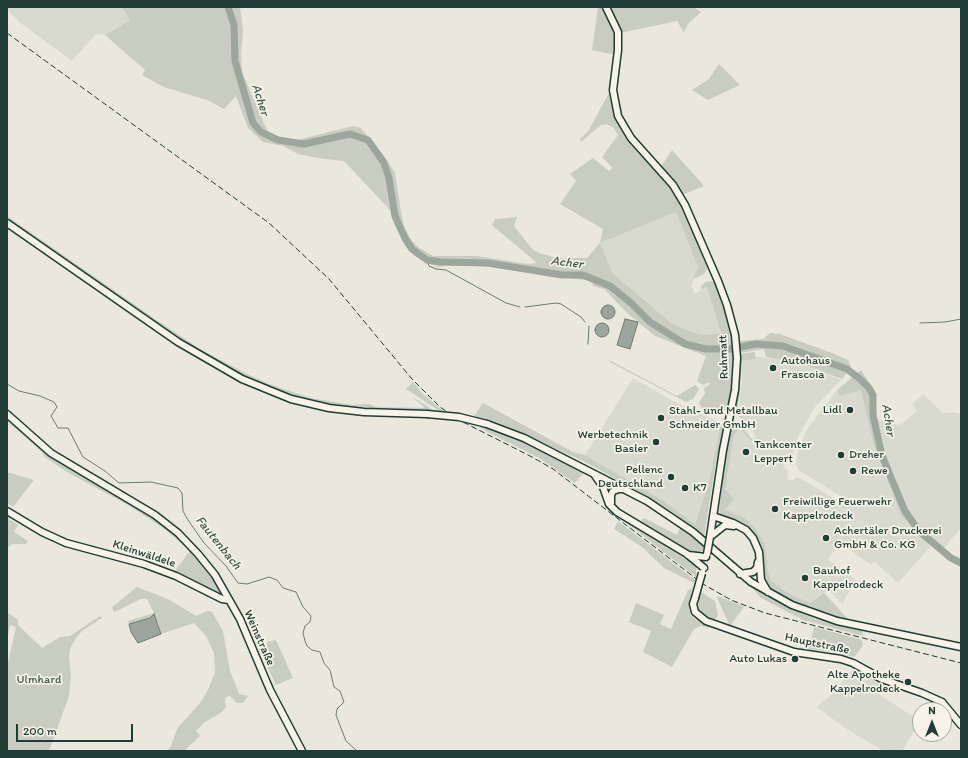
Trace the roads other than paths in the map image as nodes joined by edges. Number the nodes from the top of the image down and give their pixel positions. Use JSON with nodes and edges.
{"nodes":[{"id":1,"x":606,"y":7,"type":"edge"},
{"id":2,"x":7,"y":223,"type":"edge"},
{"id":3,"x":7,"y":414,"type":"edge"},
{"id":4,"x":590,"y":470,"type":"junction"},
{"id":5,"x":628,"y":490,"type":"junction"},
{"id":6,"x":612,"y":507,"type":"junction"},
{"id":7,"x":7,"y":511,"type":"edge"},
{"id":8,"x":713,"y":518,"type":"junction"},
{"id":9,"x":725,"y":525,"type":"junction"},
{"id":10,"x":741,"y":527,"type":"junction"},
{"id":11,"x":714,"y":528,"type":"junction"},
{"id":12,"x":686,"y":554,"type":"junction"},
{"id":13,"x":706,"y":555,"type":"junction"},
{"id":14,"x":759,"y":558,"type":"junction"},
{"id":15,"x":703,"y":571,"type":"junction"},
{"id":16,"x":740,"y":574,"type":"junction"},
{"id":17,"x":771,"y":595,"type":"junction"},
{"id":18,"x":695,"y":598,"type":"joint"},
{"id":19,"x":229,"y":600,"type":"junction"},
{"id":20,"x":961,"y":647,"type":"edge"},
{"id":21,"x":961,"y":724,"type":"edge"},
{"id":22,"x":302,"y":751,"type":"edge"}],
"edges":[{"from":1,"to":8,"type":"street","name":"Ruhmatt"},
{"from":2,"to":4,"type":"street","bridge":true},
{"from":3,"to":19,"type":"street","name":"Weinstraße"},
{"from":4,"to":5,"type":"street"},
{"from":4,"to":6,"type":"street"},
{"from":5,"to":6,"type":"street"},
{"from":5,"to":16,"type":"street"},
{"from":6,"to":12,"type":"street"},
{"from":7,"to":19,"type":"street","name":"Kleinwäldele"},
{"from":8,"to":9,"type":"street"},
{"from":8,"to":10,"type":"street"},
{"from":8,"to":11,"type":"street","name":"Ruhmatt"},
{"from":9,"to":10,"type":"street"},
{"from":9,"to":11,"type":"street"},
{"from":10,"to":14,"type":"street"},
{"from":11,"to":13,"type":"street","name":"Ruhmatt","bridge":true},
{"from":12,"to":13,"type":"street"},
{"from":12,"to":15,"type":"street"},
{"from":13,"to":15,"type":"street","name":"Ruhmatt"},
{"from":14,"to":16,"type":"street"},
{"from":14,"to":17,"type":"street"},
{"from":15,"to":18,"type":"street","name":"Ruhmatt","bridge":true},
{"from":16,"to":17,"type":"street"},
{"from":17,"to":20,"type":"street"},
{"from":18,"to":21,"type":"street","name":"Hauptstraße"},
{"from":19,"to":22,"type":"street","name":"Weinstraße"}]}
